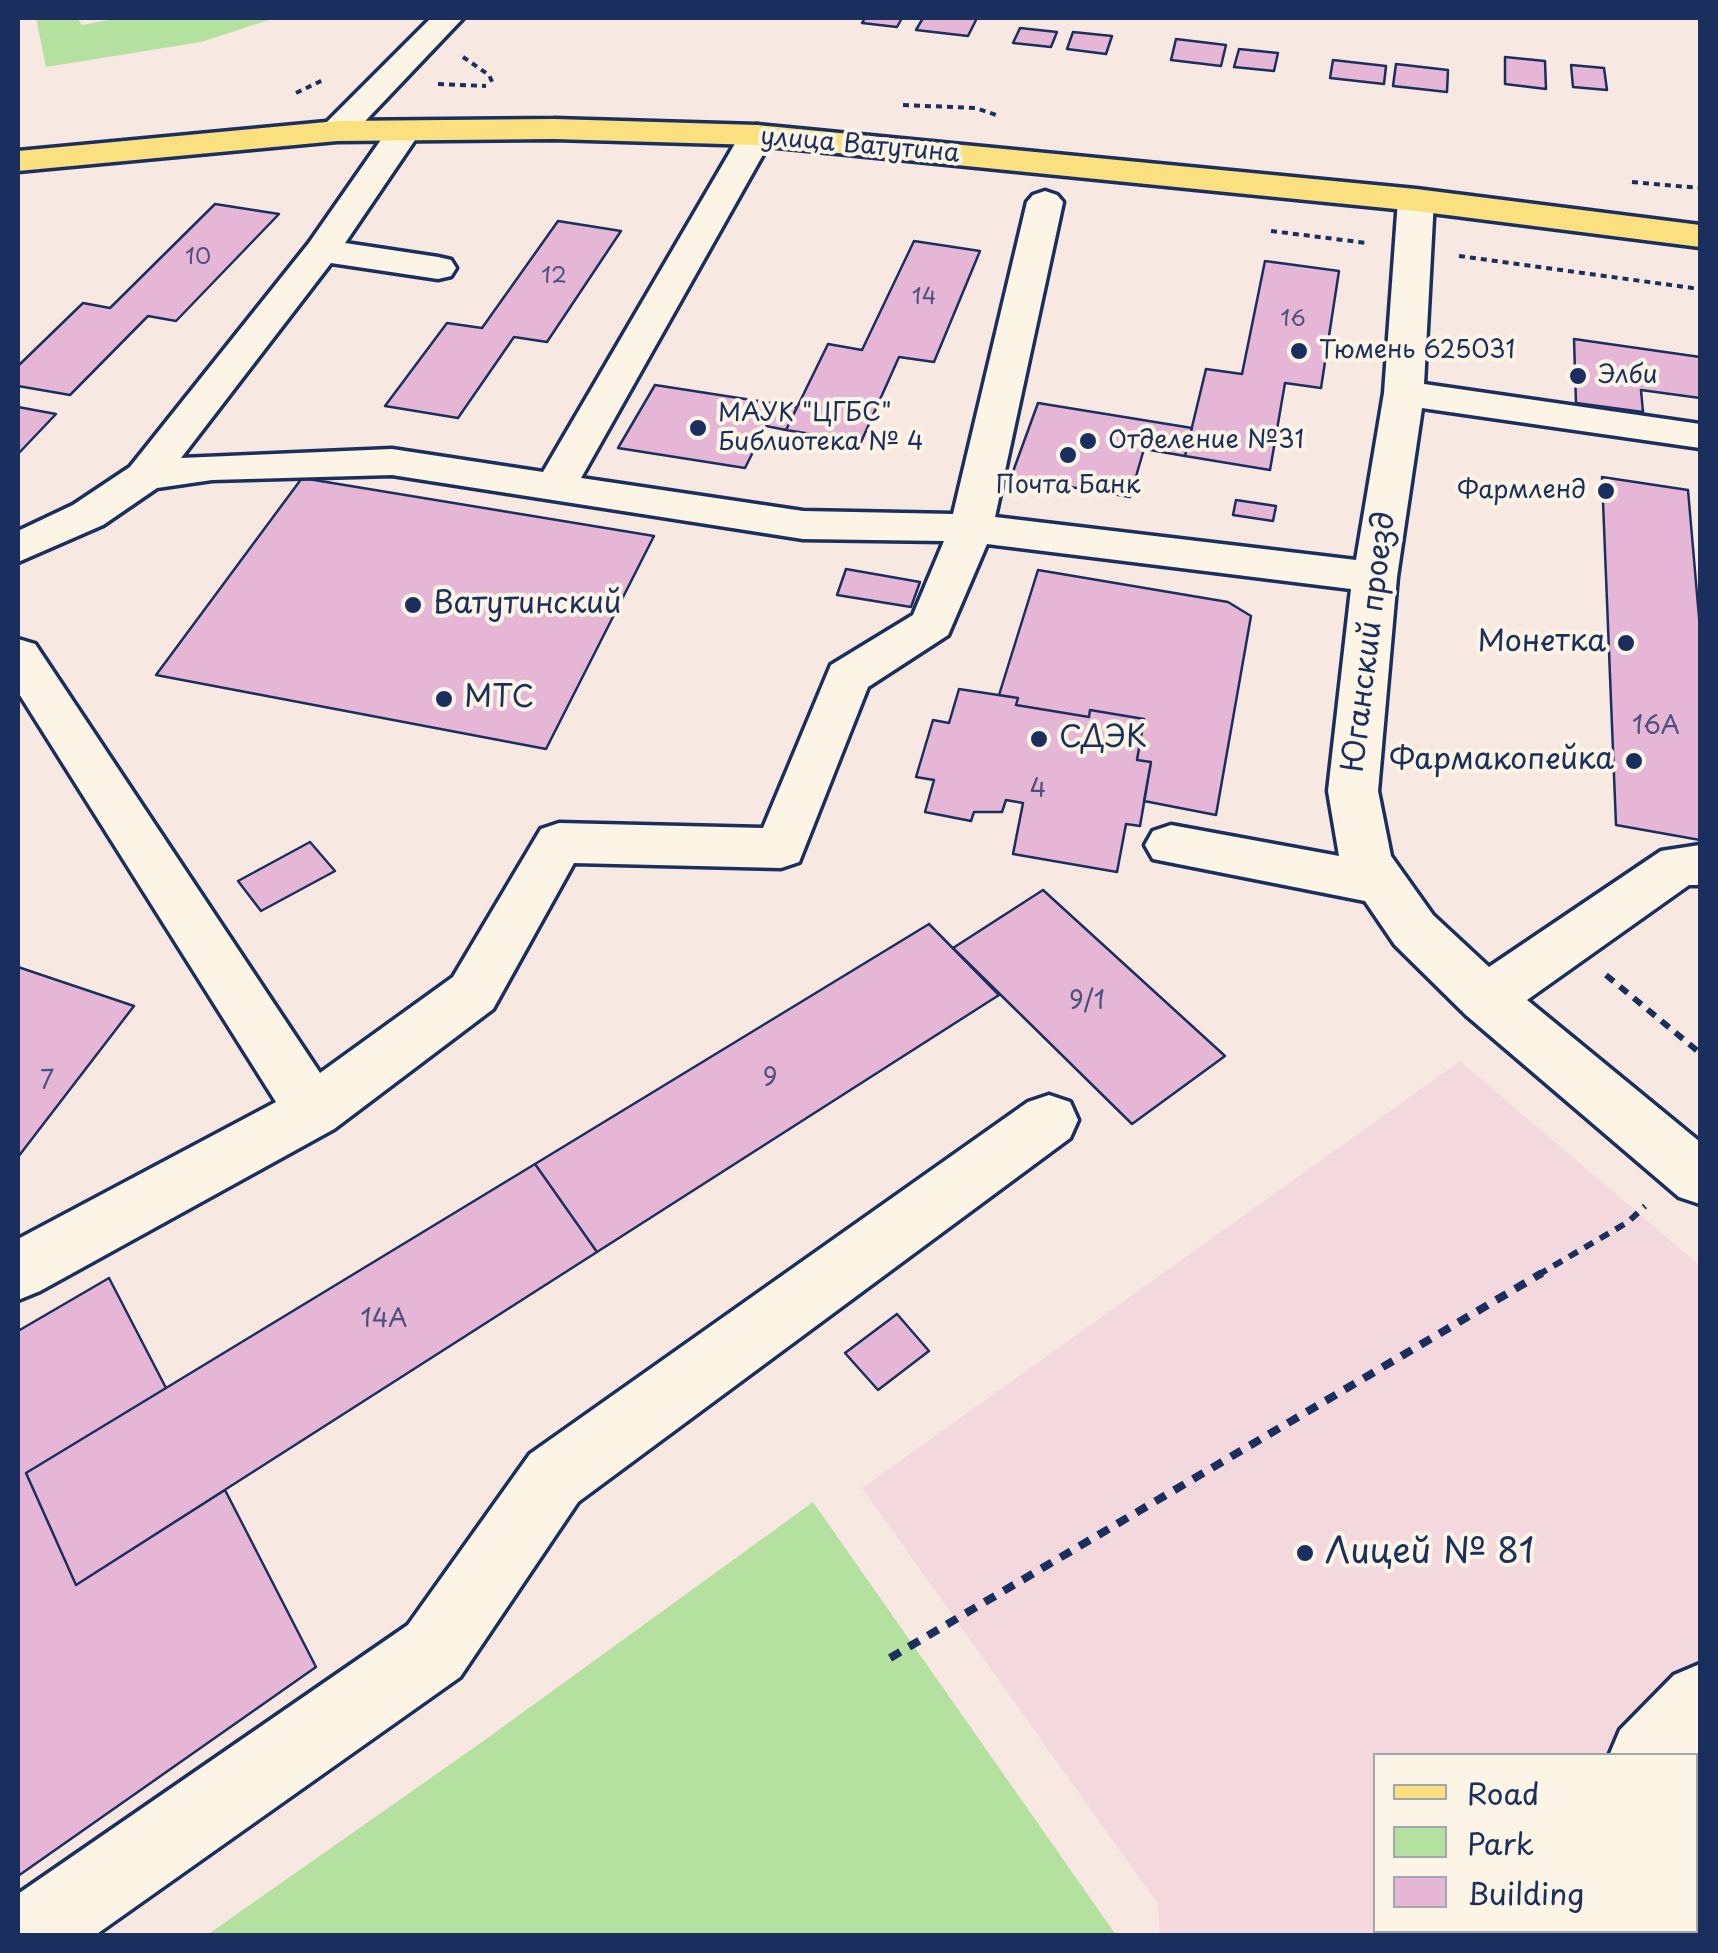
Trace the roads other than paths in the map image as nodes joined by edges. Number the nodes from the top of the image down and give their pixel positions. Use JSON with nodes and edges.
{"nodes":[{"id":1,"x":448,"y":18,"type":"edge"},
{"id":2,"x":404,"y":131,"type":"junction"},
{"id":3,"x":337,"y":132,"type":"junction"},
{"id":4,"x":757,"y":135,"type":"junction"},
{"id":5,"x":18,"y":161,"type":"edge"},
{"id":6,"x":1416,"y":200,"type":"junction"},
{"id":7,"x":1045,"y":202,"type":"dead end"},
{"id":8,"x":1700,"y":236,"type":"edge"},
{"id":9,"x":322,"y":251,"type":"junction"},
{"id":10,"x":438,"y":268,"type":"dead end"},
{"id":11,"x":1404,"y":394,"type":"junction"},
{"id":12,"x":1700,"y":436,"type":"edge"},
{"id":13,"x":144,"y":476,"type":"junction"},
{"id":14,"x":555,"y":487,"type":"junction"},
{"id":15,"x":971,"y":528,"type":"junction"},
{"id":16,"x":18,"y":548,"type":"edge"},
{"id":17,"x":1375,"y":577,"type":"junction"},
{"id":18,"x":18,"y":655,"type":"edge"},
{"id":19,"x":1171,"y":845,"type":"dead end"},
{"id":20,"x":1700,"y":865,"type":"edge"},
{"id":21,"x":1381,"y":884,"type":"junction"},
{"id":22,"x":1486,"y":999,"type":"junction"},
{"id":23,"x":313,"y":1111,"type":"junction"},
{"id":24,"x":1050,"y":1120,"type":"dead end"},
{"id":25,"x":1700,"y":1178,"type":"edge"},
{"id":26,"x":18,"y":1270,"type":"edge"},
{"id":27,"x":1700,"y":1702,"type":"edge"},
{"id":28,"x":1649,"y":1753,"type":"edge"},
{"id":29,"x":26,"y":1936,"type":"edge"}],
"edges":[{"from":1,"to":3,"type":"street"},
{"from":2,"to":3,"type":"main road","name":"улица Ватутина"},
{"from":2,"to":4,"type":"main road","name":"улица Ватутина"},
{"from":2,"to":9,"type":"street"},
{"from":3,"to":5,"type":"main road","name":"улица Ватутина"},
{"from":4,"to":6,"type":"main road","name":"улица Ватутина"},
{"from":4,"to":14,"type":"street"},
{"from":6,"to":8,"type":"main road","name":"улица Ватутина"},
{"from":6,"to":11,"type":"street","name":"Юганский проезд"},
{"from":7,"to":15,"type":"street"},
{"from":9,"to":10,"type":"street"},
{"from":9,"to":13,"type":"street"},
{"from":11,"to":12,"type":"street"},
{"from":11,"to":17,"type":"street","name":"Юганский проезд"},
{"from":13,"to":14,"type":"street"},
{"from":13,"to":16,"type":"street"},
{"from":14,"to":15,"type":"street"},
{"from":15,"to":17,"type":"street"},
{"from":15,"to":23,"type":"street"},
{"from":17,"to":21,"type":"street","name":"Юганский проезд"},
{"from":18,"to":23,"type":"street"},
{"from":19,"to":21,"type":"street"},
{"from":20,"to":22,"type":"street"},
{"from":21,"to":22,"type":"street","name":"Юганский проезд"},
{"from":22,"to":25,"type":"street","name":"Юганский проезд"},
{"from":23,"to":26,"type":"street"},
{"from":24,"to":29,"type":"street"},
{"from":27,"to":28,"type":"street"}]}
